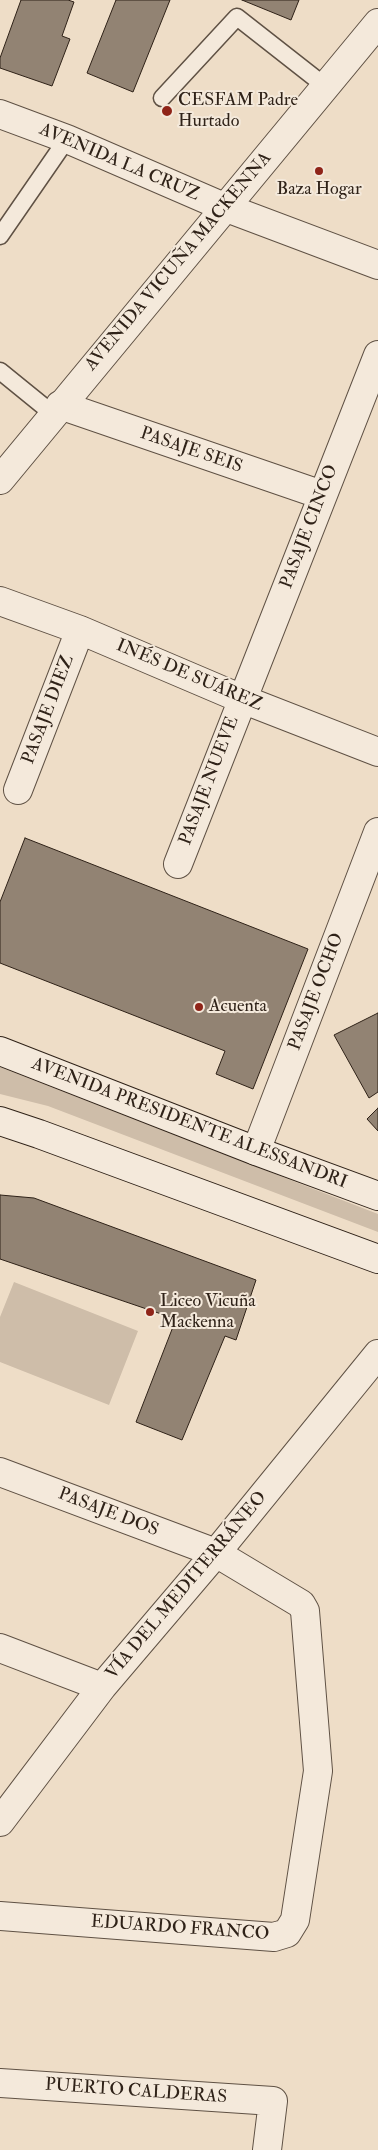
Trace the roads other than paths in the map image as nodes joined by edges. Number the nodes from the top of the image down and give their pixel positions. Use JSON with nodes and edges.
{"nodes":[{"id":1,"x":378,"y":22,"type":"edge"},
{"id":2,"x":325,"y":86,"type":"junction"},
{"id":3,"x":162,"y":98,"type":"dead end"},
{"id":4,"x":0,"y":114,"type":"edge"},
{"id":5,"x":66,"y":139,"type":"junction"},
{"id":6,"x":224,"y":208,"type":"junction"},
{"id":7,"x":0,"y":236,"type":"edge"},
{"id":8,"x":378,"y":265,"type":"edge"},
{"id":9,"x":378,"y":355,"type":"edge"},
{"id":10,"x":0,"y":371,"type":"edge"},
{"id":11,"x":56,"y":410,"type":"junction"},
{"id":12,"x":0,"y":480,"type":"edge"},
{"id":13,"x":322,"y":495,"type":"junction"},
{"id":14,"x":0,"y":601,"type":"edge"},
{"id":15,"x":80,"y":630,"type":"junction"},
{"id":16,"x":242,"y":699,"type":"junction"},
{"id":17,"x":378,"y":752,"type":"edge"},
{"id":18,"x":18,"y":790,"type":"dead end"},
{"id":19,"x":378,"y":832,"type":"edge"},
{"id":20,"x":178,"y":864,"type":"dead end"},
{"id":21,"x":0,"y":1051,"type":"edge"},
{"id":22,"x":0,"y":1121,"type":"edge"},
{"id":23,"x":256,"y":1152,"type":"junction"},
{"id":24,"x":378,"y":1196,"type":"edge"},
{"id":25,"x":378,"y":1259,"type":"edge"},
{"id":26,"x":378,"y":1354,"type":"edge"},
{"id":27,"x":0,"y":1472,"type":"edge"},
{"id":28,"x":216,"y":1553,"type":"junction"},
{"id":29,"x":0,"y":1648,"type":"edge"},
{"id":30,"x":102,"y":1687,"type":"junction"},
{"id":31,"x":0,"y":1822,"type":"edge"},
{"id":32,"x":0,"y":1916,"type":"edge"},
{"id":33,"x":0,"y":2083,"type":"edge"},
{"id":34,"x":267,"y":2150,"type":"edge"}],
"edges":[{"from":1,"to":2,"type":"street","name":"AVENIDA VICUÑA MACKENNA"},
{"from":2,"to":3,"type":"lane"},
{"from":2,"to":6,"type":"street","name":"AVENIDA VICUÑA MACKENNA"},
{"from":4,"to":5,"type":"street","name":"AVENIDA LA CRUZ"},
{"from":5,"to":6,"type":"street","name":"AVENIDA LA CRUZ"},
{"from":5,"to":7,"type":"lane"},
{"from":6,"to":8,"type":"street","name":"AVENIDA LA CRUZ"},
{"from":6,"to":11,"type":"street","name":"AVENIDA VICUÑA MACKENNA"},
{"from":9,"to":13,"type":"street","name":"PASAJE CINCO"},
{"from":10,"to":11,"type":"lane"},
{"from":11,"to":12,"type":"street","name":"AVENIDA VICUÑA MACKENNA"},
{"from":11,"to":13,"type":"street","name":"PASAJE SEIS"},
{"from":13,"to":16,"type":"street","name":"PASAJE CINCO"},
{"from":14,"to":15,"type":"street","name":"INÉS DE SUÁREZ"},
{"from":15,"to":16,"type":"street","name":"INÉS DE SUÁREZ"},
{"from":15,"to":18,"type":"street","name":"PASAJE DIEZ"},
{"from":16,"to":17,"type":"street","name":"INÉS DE SUÁREZ"},
{"from":16,"to":20,"type":"street","name":"PASAJE NUEVE"},
{"from":19,"to":23,"type":"street","name":"PASAJE OCHO"},
{"from":21,"to":23,"type":"street","name":"AVENIDA PRESIDENTE ALESSANDRI"},
{"from":22,"to":25,"type":"street"},
{"from":23,"to":24,"type":"street","name":"AVENIDA PRESIDENTE ALESSANDRI"},
{"from":26,"to":28,"type":"street","name":"VÍA DEL MEDITERRÁNEO"},
{"from":27,"to":28,"type":"street","name":"PASAJE DOS"},
{"from":28,"to":30,"type":"street","name":"VÍA DEL MEDITERRÁNEO"},
{"from":28,"to":32,"type":"street","name":"EDUARDO FRANCO"},
{"from":29,"to":30,"type":"street"},
{"from":30,"to":31,"type":"street","name":"VÍA DEL MEDITERRÁNEO"},
{"from":33,"to":34,"type":"street","name":"PUERTO CALDERAS"}]}
